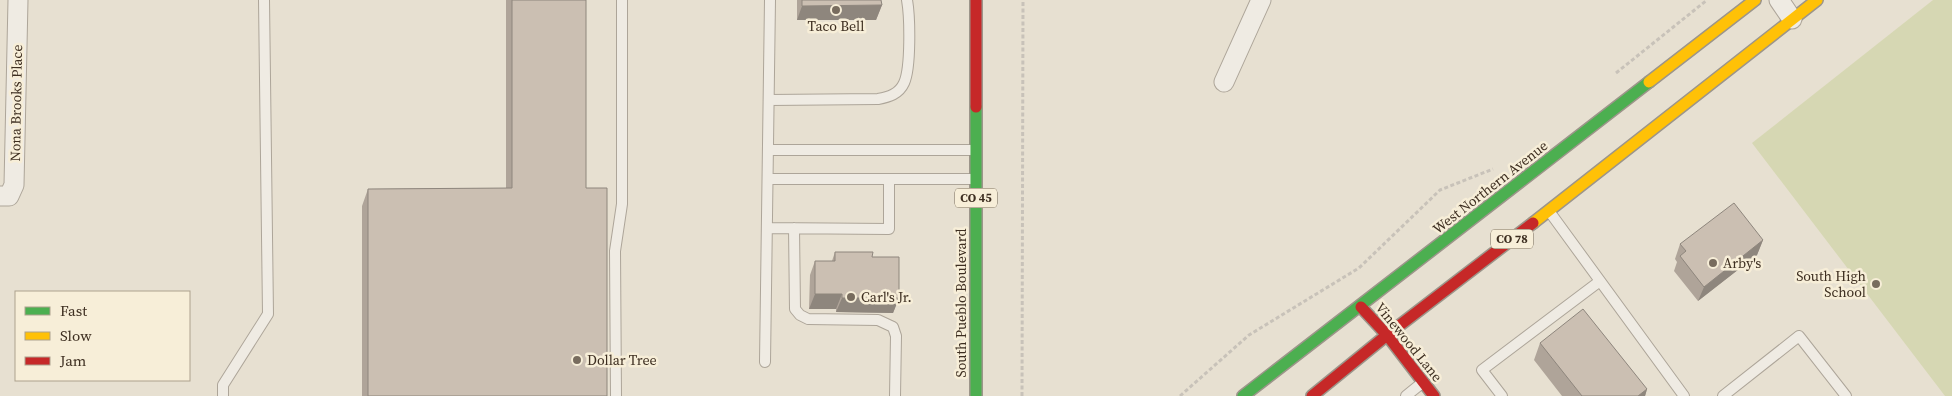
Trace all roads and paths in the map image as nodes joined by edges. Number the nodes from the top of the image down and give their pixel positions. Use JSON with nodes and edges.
{"nodes":[{"id":1,"x":18,"y":0,"type":"edge"},
{"id":2,"x":264,"y":0,"type":"edge"},
{"id":3,"x":622,"y":0,"type":"edge"},
{"id":4,"x":770,"y":0,"type":"edge"},
{"id":5,"x":907,"y":0,"type":"edge"},
{"id":6,"x":976,"y":0,"type":"edge"},
{"id":7,"x":1023,"y":0,"type":"edge"},
{"id":8,"x":1261,"y":0,"type":"edge"},
{"id":9,"x":1707,"y":0,"type":"edge"},
{"id":10,"x":1754,"y":0,"type":"edge"},
{"id":11,"x":1779,"y":0,"type":"edge"},
{"id":12,"x":1818,"y":0,"type":"edge"},
{"id":13,"x":1792,"y":19,"type":"junction"},
{"id":14,"x":1614,"y":74,"type":"dead end"},
{"id":15,"x":1224,"y":82,"type":"dead end"},
{"id":16,"x":769,"y":100,"type":"junction"},
{"id":17,"x":769,"y":150,"type":"junction"},
{"id":18,"x":976,"y":150,"type":"junction"},
{"id":19,"x":1499,"y":167,"type":"dead end"},
{"id":20,"x":768,"y":179,"type":"junction"},
{"id":21,"x":889,"y":179,"type":"junction"},
{"id":22,"x":976,"y":179,"type":"junction"},
{"id":23,"x":0,"y":196,"type":"edge"},
{"id":24,"x":1549,"y":211,"type":"junction"},
{"id":25,"x":767,"y":228,"type":"junction"},
{"id":26,"x":794,"y":228,"type":"junction"},
{"id":27,"x":1600,"y":281,"type":"junction"},
{"id":28,"x":1361,"y":307,"type":"junction"},
{"id":29,"x":1386,"y":335,"type":"junction"},
{"id":30,"x":765,"y":362,"type":"dead end"},
{"id":31,"x":976,"y":376,"type":"junction"},
{"id":32,"x":1423,"y":382,"type":"junction"},
{"id":33,"x":223,"y":396,"type":"edge"},
{"id":34,"x":616,"y":396,"type":"edge"},
{"id":35,"x":895,"y":396,"type":"edge"},
{"id":36,"x":976,"y":396,"type":"edge"},
{"id":37,"x":989,"y":396,"type":"edge"},
{"id":38,"x":1022,"y":396,"type":"edge"},
{"id":39,"x":1180,"y":396,"type":"edge"},
{"id":40,"x":1244,"y":396,"type":"edge"},
{"id":41,"x":1312,"y":396,"type":"edge"},
{"id":42,"x":1406,"y":396,"type":"edge"},
{"id":43,"x":1434,"y":396,"type":"edge"},
{"id":44,"x":1502,"y":396,"type":"edge"},
{"id":45,"x":1684,"y":396,"type":"edge"},
{"id":46,"x":1723,"y":396,"type":"edge"},
{"id":47,"x":1846,"y":396,"type":"edge"}],
"edges":[{"from":1,"to":23,"type":"street","name":"Nona Brooks Place"},
{"from":2,"to":33,"type":"lane"},
{"from":3,"to":34,"type":"lane"},
{"from":4,"to":16,"type":"lane"},
{"from":5,"to":16,"type":"lane"},
{"from":6,"to":18,"type":"main road","name":"South Pueblo Boulevard","number":"CO 45"},
{"from":7,"to":38,"type":"path"},
{"from":8,"to":15,"type":"street"},
{"from":9,"to":14,"type":"path"},
{"from":10,"to":28,"type":"main road","name":"West Northern Avenue","number":"CO 78"},
{"from":11,"to":13,"type":"street"},
{"from":12,"to":13,"type":"main road","number":"CO 78"},
{"from":13,"to":24,"type":"main road","number":"CO 78"},
{"from":16,"to":17,"type":"lane"},
{"from":17,"to":18,"type":"lane"},
{"from":17,"to":20,"type":"lane"},
{"from":18,"to":22,"type":"main road","name":"South Pueblo Boulevard","number":"CO 45"},
{"from":19,"to":39,"type":"path"},
{"from":20,"to":21,"type":"lane"},
{"from":20,"to":25,"type":"lane"},
{"from":21,"to":22,"type":"lane"},
{"from":21,"to":26,"type":"lane"},
{"from":22,"to":31,"type":"main road","name":"South Pueblo Boulevard","number":"CO 45"},
{"from":24,"to":27,"type":"lane"},
{"from":24,"to":29,"type":"main road","number":"CO 78"},
{"from":25,"to":26,"type":"lane"},
{"from":25,"to":30,"type":"lane"},
{"from":26,"to":35,"type":"lane"},
{"from":27,"to":44,"type":"lane"},
{"from":27,"to":45,"type":"lane"},
{"from":28,"to":29,"type":"main road","name":"Vinewood Lane"},
{"from":28,"to":40,"type":"main road","name":"West Northern Avenue","number":"CO 78"},
{"from":29,"to":32,"type":"main road","name":"Vinewood Lane"},
{"from":29,"to":41,"type":"main road","number":"CO 78"},
{"from":31,"to":36,"type":"main road","name":"South Pueblo Boulevard","number":"CO 45"},
{"from":31,"to":37,"type":"main road"},
{"from":32,"to":42,"type":"lane"},
{"from":32,"to":43,"type":"main road","name":"Vinewood Lane"},
{"from":46,"to":47,"type":"lane"}]}
